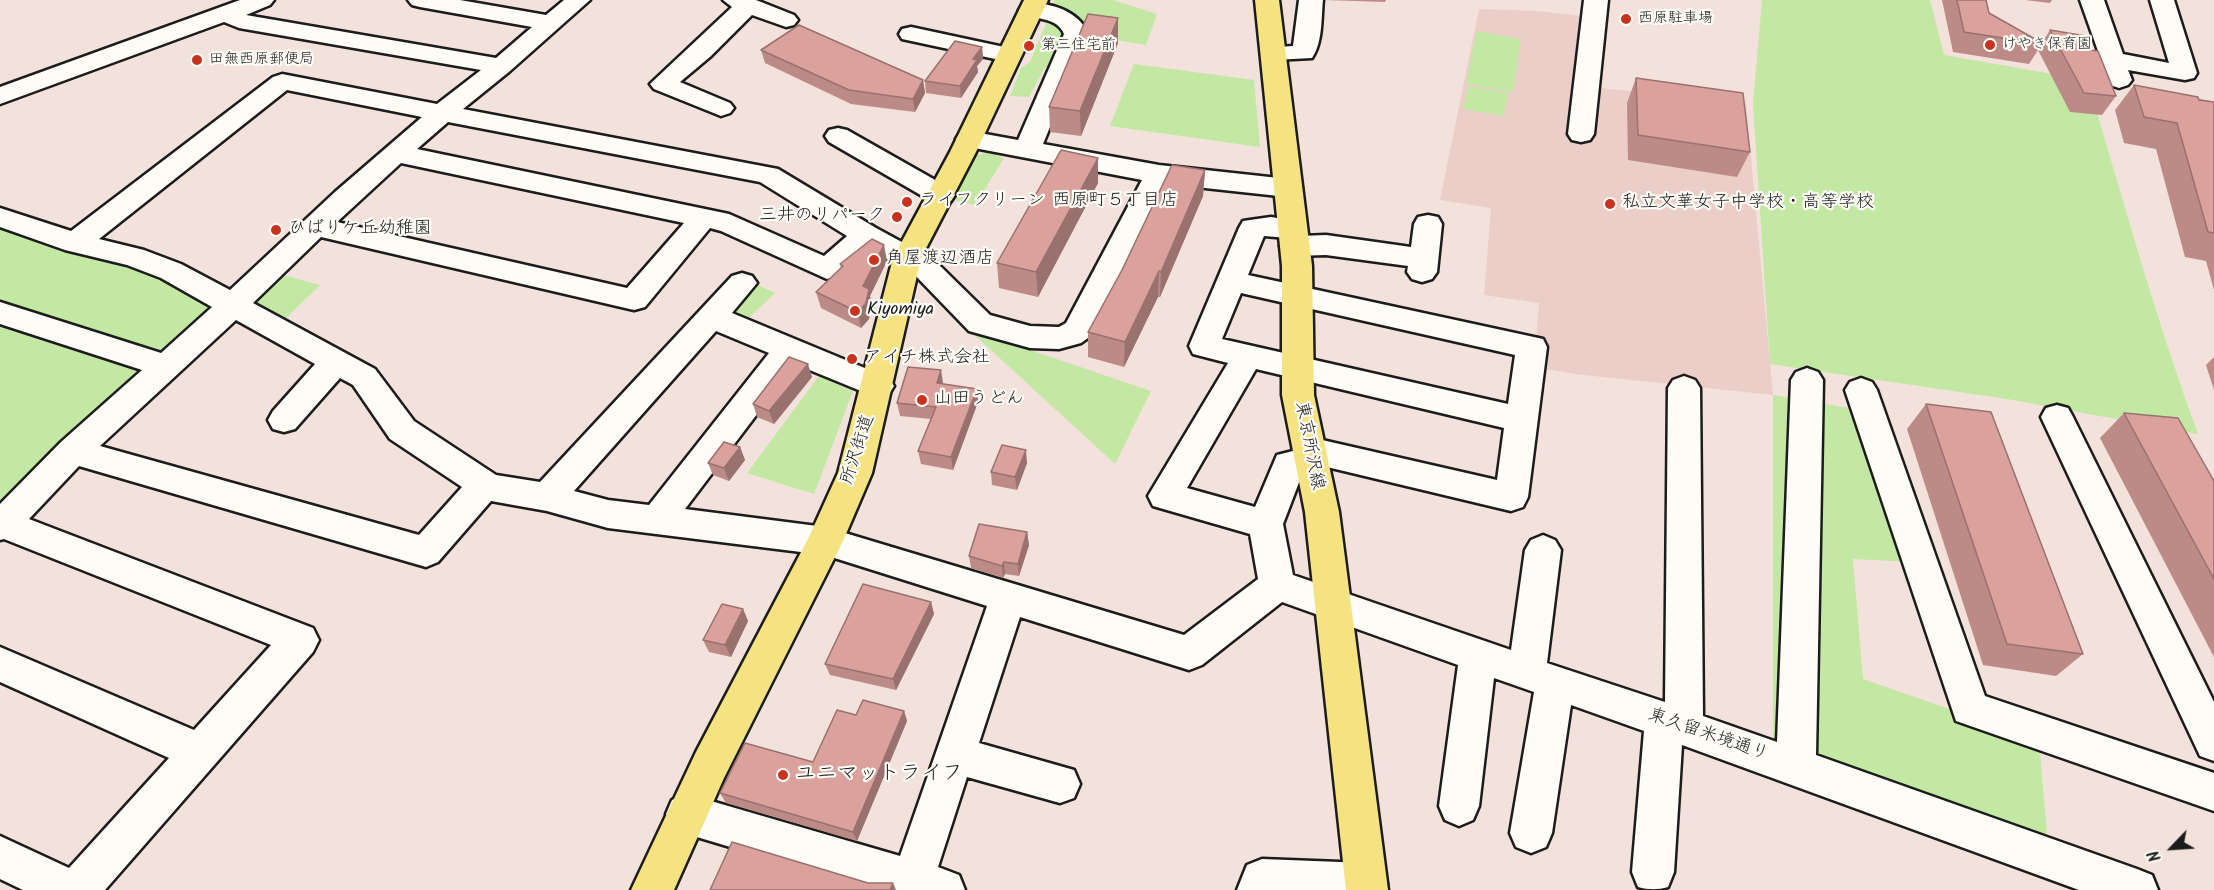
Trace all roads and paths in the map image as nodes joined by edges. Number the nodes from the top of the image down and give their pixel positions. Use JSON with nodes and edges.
{"nodes":[{"id":1,"x":262,"y":0,"type":"edge"},
{"id":2,"x":420,"y":0,"type":"edge"},
{"id":3,"x":578,"y":0,"type":"edge"},
{"id":4,"x":1267,"y":0,"type":"edge"},
{"id":5,"x":1311,"y":0,"type":"edge"},
{"id":6,"x":1596,"y":0,"type":"edge"},
{"id":7,"x":2091,"y":0,"type":"edge"},
{"id":8,"x":2162,"y":0,"type":"edge"},
{"id":9,"x":753,"y":4,"type":"edge"},
{"id":10,"x":1034,"y":5,"type":"edge"},
{"id":11,"x":227,"y":13,"type":"junction"},
{"id":12,"x":786,"y":20,"type":"dead end"},
{"id":13,"x":551,"y":23,"type":"junction"},
{"id":14,"x":910,"y":34,"type":"dead end"},
{"id":15,"x":1273,"y":53,"type":"junction"},
{"id":16,"x":1009,"y":55,"type":"junction"},
{"id":17,"x":2114,"y":60,"type":"junction"},
{"id":18,"x":501,"y":66,"type":"junction"},
{"id":19,"x":2120,"y":84,"type":"dead end"},
{"id":20,"x":0,"y":96,"type":"edge"},
{"id":21,"x":721,"y":108,"type":"dead end"},
{"id":22,"x":443,"y":112,"type":"junction"},
{"id":23,"x":1581,"y":134,"type":"dead end"},
{"id":24,"x":838,"y":136,"type":"dead end"},
{"id":25,"x":969,"y":139,"type":"junction"},
{"id":26,"x":1027,"y":150,"type":"junction"},
{"id":27,"x":395,"y":153,"type":"junction"},
{"id":28,"x":1159,"y":174,"type":"junction"},
{"id":29,"x":1288,"y":188,"type":"junction"},
{"id":30,"x":941,"y":195,"type":"junction"},
{"id":31,"x":0,"y":217,"type":"edge"},
{"id":32,"x":704,"y":217,"type":"junction"},
{"id":33,"x":1428,"y":224,"type":"dead end"},
{"id":34,"x":315,"y":226,"type":"junction"},
{"id":35,"x":866,"y":235,"type":"junction"},
{"id":36,"x":1293,"y":237,"type":"junction"},
{"id":37,"x":75,"y":243,"type":"junction"},
{"id":38,"x":907,"y":258,"type":"junction"},
{"id":39,"x":1231,"y":281,"type":"junction"},
{"id":40,"x":742,"y":282,"type":"dead end"},
{"id":41,"x":1298,"y":296,"type":"junction"},
{"id":42,"x":232,"y":306,"type":"junction"},
{"id":43,"x":711,"y":317,"type":"junction"},
{"id":44,"x":8,"y":324,"type":"edge"},
{"id":45,"x":789,"y":350,"type":"junction"},
{"id":46,"x":1247,"y":357,"type":"junction"},
{"id":47,"x":336,"y":362,"type":"junction"},
{"id":48,"x":166,"y":366,"type":"junction"},
{"id":49,"x":1297,"y":368,"type":"junction"},
{"id":50,"x":1807,"y":381,"type":"dead end"},
{"id":51,"x":878,"y":386,"type":"junction"},
{"id":52,"x":1684,"y":388,"type":"dead end"},
{"id":53,"x":1861,"y":390,"type":"dead end"},
{"id":54,"x":2057,"y":417,"type":"dead end"},
{"id":55,"x":1521,"y":419,"type":"junction"},
{"id":56,"x":284,"y":420,"type":"dead end"},
{"id":57,"x":72,"y":451,"type":"junction"},
{"id":58,"x":1310,"y":457,"type":"junction"},
{"id":59,"x":485,"y":485,"type":"junction"},
{"id":60,"x":547,"y":497,"type":"junction"},
{"id":61,"x":657,"y":520,"type":"junction"},
{"id":62,"x":1,"y":524,"type":"edge"},
{"id":63,"x":1266,"y":524,"type":"junction"},
{"id":64,"x":825,"y":541,"type":"junction"},
{"id":65,"x":1543,"y":550,"type":"dead end"},
{"id":66,"x":1277,"y":585,"type":"junction"},
{"id":67,"x":1008,"y":597,"type":"junction"},
{"id":68,"x":1333,"y":605,"type":"junction"},
{"id":69,"x":1478,"y":656,"type":"junction"},
{"id":70,"x":0,"y":664,"type":"edge"},
{"id":71,"x":1541,"y":677,"type":"junction"},
{"id":72,"x":1674,"y":724,"type":"junction"},
{"id":73,"x":2214,"y":743,"type":"edge"},
{"id":74,"x":200,"y":752,"type":"junction"},
{"id":75,"x":955,"y":756,"type":"junction"},
{"id":76,"x":1796,"y":766,"type":"junction"},
{"id":77,"x":1060,"y":784,"type":"dead end"},
{"id":78,"x":2214,"y":792,"type":"edge"},
{"id":79,"x":1460,"y":807,"type":"dead end"},
{"id":80,"x":687,"y":814,"type":"junction"},
{"id":81,"x":1531,"y":832,"type":"dead end"},
{"id":82,"x":9,"y":872,"type":"edge"},
{"id":83,"x":1653,"y":872,"type":"dead end"},
{"id":84,"x":928,"y":885,"type":"edge"},
{"id":85,"x":1367,"y":887,"type":"edge"},
{"id":86,"x":69,"y":890,"type":"edge"},
{"id":87,"x":77,"y":890,"type":"edge"},
{"id":88,"x":652,"y":890,"type":"edge"},
{"id":89,"x":1258,"y":890,"type":"edge"},
{"id":90,"x":2137,"y":890,"type":"edge"}],
"edges":[{"from":1,"to":11,"type":"street"},
{"from":2,"to":13,"type":"street"},
{"from":3,"to":13,"type":"street"},
{"from":4,"to":15,"type":"main road","name":"東京所沢線"},
{"from":5,"to":15,"type":"street"},
{"from":6,"to":23,"type":"street"},
{"from":7,"to":17,"type":"street"},
{"from":8,"to":17,"type":"street"},
{"from":9,"to":12,"type":"street"},
{"from":9,"to":21,"type":"street"},
{"from":10,"to":16,"type":"main road","name":"所沢街道"},
{"from":10,"to":26,"type":"street"},
{"from":11,"to":18,"type":"street"},
{"from":11,"to":20,"type":"street"},
{"from":13,"to":18,"type":"street"},
{"from":14,"to":16,"type":"street"},
{"from":15,"to":29,"type":"main road","name":"東京所沢線"},
{"from":16,"to":25,"type":"main road","name":"所沢街道"},
{"from":17,"to":19,"type":"street"},
{"from":18,"to":22,"type":"street"},
{"from":22,"to":27,"type":"street"},
{"from":22,"to":35,"type":"street"},
{"from":22,"to":37,"type":"street"},
{"from":24,"to":30,"type":"street"},
{"from":25,"to":26,"type":"street"},
{"from":25,"to":30,"type":"main road","name":"所沢街道"},
{"from":26,"to":28,"type":"street"},
{"from":27,"to":32,"type":"street"},
{"from":27,"to":34,"type":"street"},
{"from":28,"to":29,"type":"street"},
{"from":28,"to":38,"type":"street"},
{"from":29,"to":36,"type":"main road","name":"東京所沢線"},
{"from":30,"to":38,"type":"main road","name":"所沢街道"},
{"from":31,"to":37,"type":"street"},
{"from":32,"to":34,"type":"street"},
{"from":32,"to":35,"type":"street"},
{"from":33,"to":36,"type":"street"},
{"from":34,"to":42,"type":"street"},
{"from":35,"to":38,"type":"street"},
{"from":36,"to":39,"type":"street"},
{"from":36,"to":41,"type":"main road","name":"東京所沢線"},
{"from":37,"to":42,"type":"street"},
{"from":38,"to":51,"type":"main road","name":"所沢街道"},
{"from":39,"to":41,"type":"street"},
{"from":39,"to":46,"type":"street"},
{"from":40,"to":43,"type":"street"},
{"from":41,"to":49,"type":"main road","name":"東京所沢線"},
{"from":41,"to":55,"type":"street"},
{"from":42,"to":47,"type":"street"},
{"from":42,"to":48,"type":"street"},
{"from":43,"to":45,"type":"street"},
{"from":43,"to":60,"type":"street"},
{"from":44,"to":48,"type":"street"},
{"from":45,"to":51,"type":"street"},
{"from":45,"to":61,"type":"street"},
{"from":46,"to":49,"type":"street"},
{"from":46,"to":63,"type":"street"},
{"from":47,"to":56,"type":"street"},
{"from":47,"to":59,"type":"street"},
{"from":48,"to":57,"type":"street"},
{"from":49,"to":55,"type":"street"},
{"from":49,"to":58,"type":"main road","name":"東京所沢線"},
{"from":50,"to":76,"type":"street"},
{"from":51,"to":64,"type":"main road","name":"所沢街道"},
{"from":52,"to":72,"type":"street"},
{"from":53,"to":78,"type":"street"},
{"from":54,"to":73,"type":"street"},
{"from":55,"to":58,"type":"street"},
{"from":57,"to":59,"type":"street"},
{"from":57,"to":62,"type":"street"},
{"from":58,"to":63,"type":"street"},
{"from":58,"to":68,"type":"main road","name":"東京所沢線"},
{"from":59,"to":60,"type":"street"},
{"from":60,"to":61,"type":"street"},
{"from":61,"to":64,"type":"street"},
{"from":62,"to":74,"type":"street"},
{"from":63,"to":66,"type":"street"},
{"from":64,"to":67,"type":"street"},
{"from":64,"to":80,"type":"main road","name":"所沢街道"},
{"from":65,"to":71,"type":"street"},
{"from":66,"to":67,"type":"street"},
{"from":66,"to":68,"type":"street","name":"東久留米境通り"},
{"from":67,"to":75,"type":"street"},
{"from":68,"to":69,"type":"street","name":"東久留米境通り"},
{"from":68,"to":85,"type":"main road","name":"東京所沢線"},
{"from":69,"to":71,"type":"street","name":"東久留米境通り"},
{"from":69,"to":79,"type":"street"},
{"from":70,"to":74,"type":"street"},
{"from":71,"to":72,"type":"street","name":"東久留米境通り"},
{"from":71,"to":81,"type":"street"},
{"from":72,"to":76,"type":"street","name":"東久留米境通り"},
{"from":72,"to":83,"type":"street"},
{"from":74,"to":87,"type":"street"},
{"from":75,"to":77,"type":"street"},
{"from":75,"to":84,"type":"street"},
{"from":76,"to":90,"type":"street","name":"東久留米境通り"},
{"from":80,"to":84,"type":"street"},
{"from":80,"to":88,"type":"main road","name":"所沢街道"},
{"from":82,"to":86,"type":"street"},
{"from":85,"to":89,"type":"street"}]}
